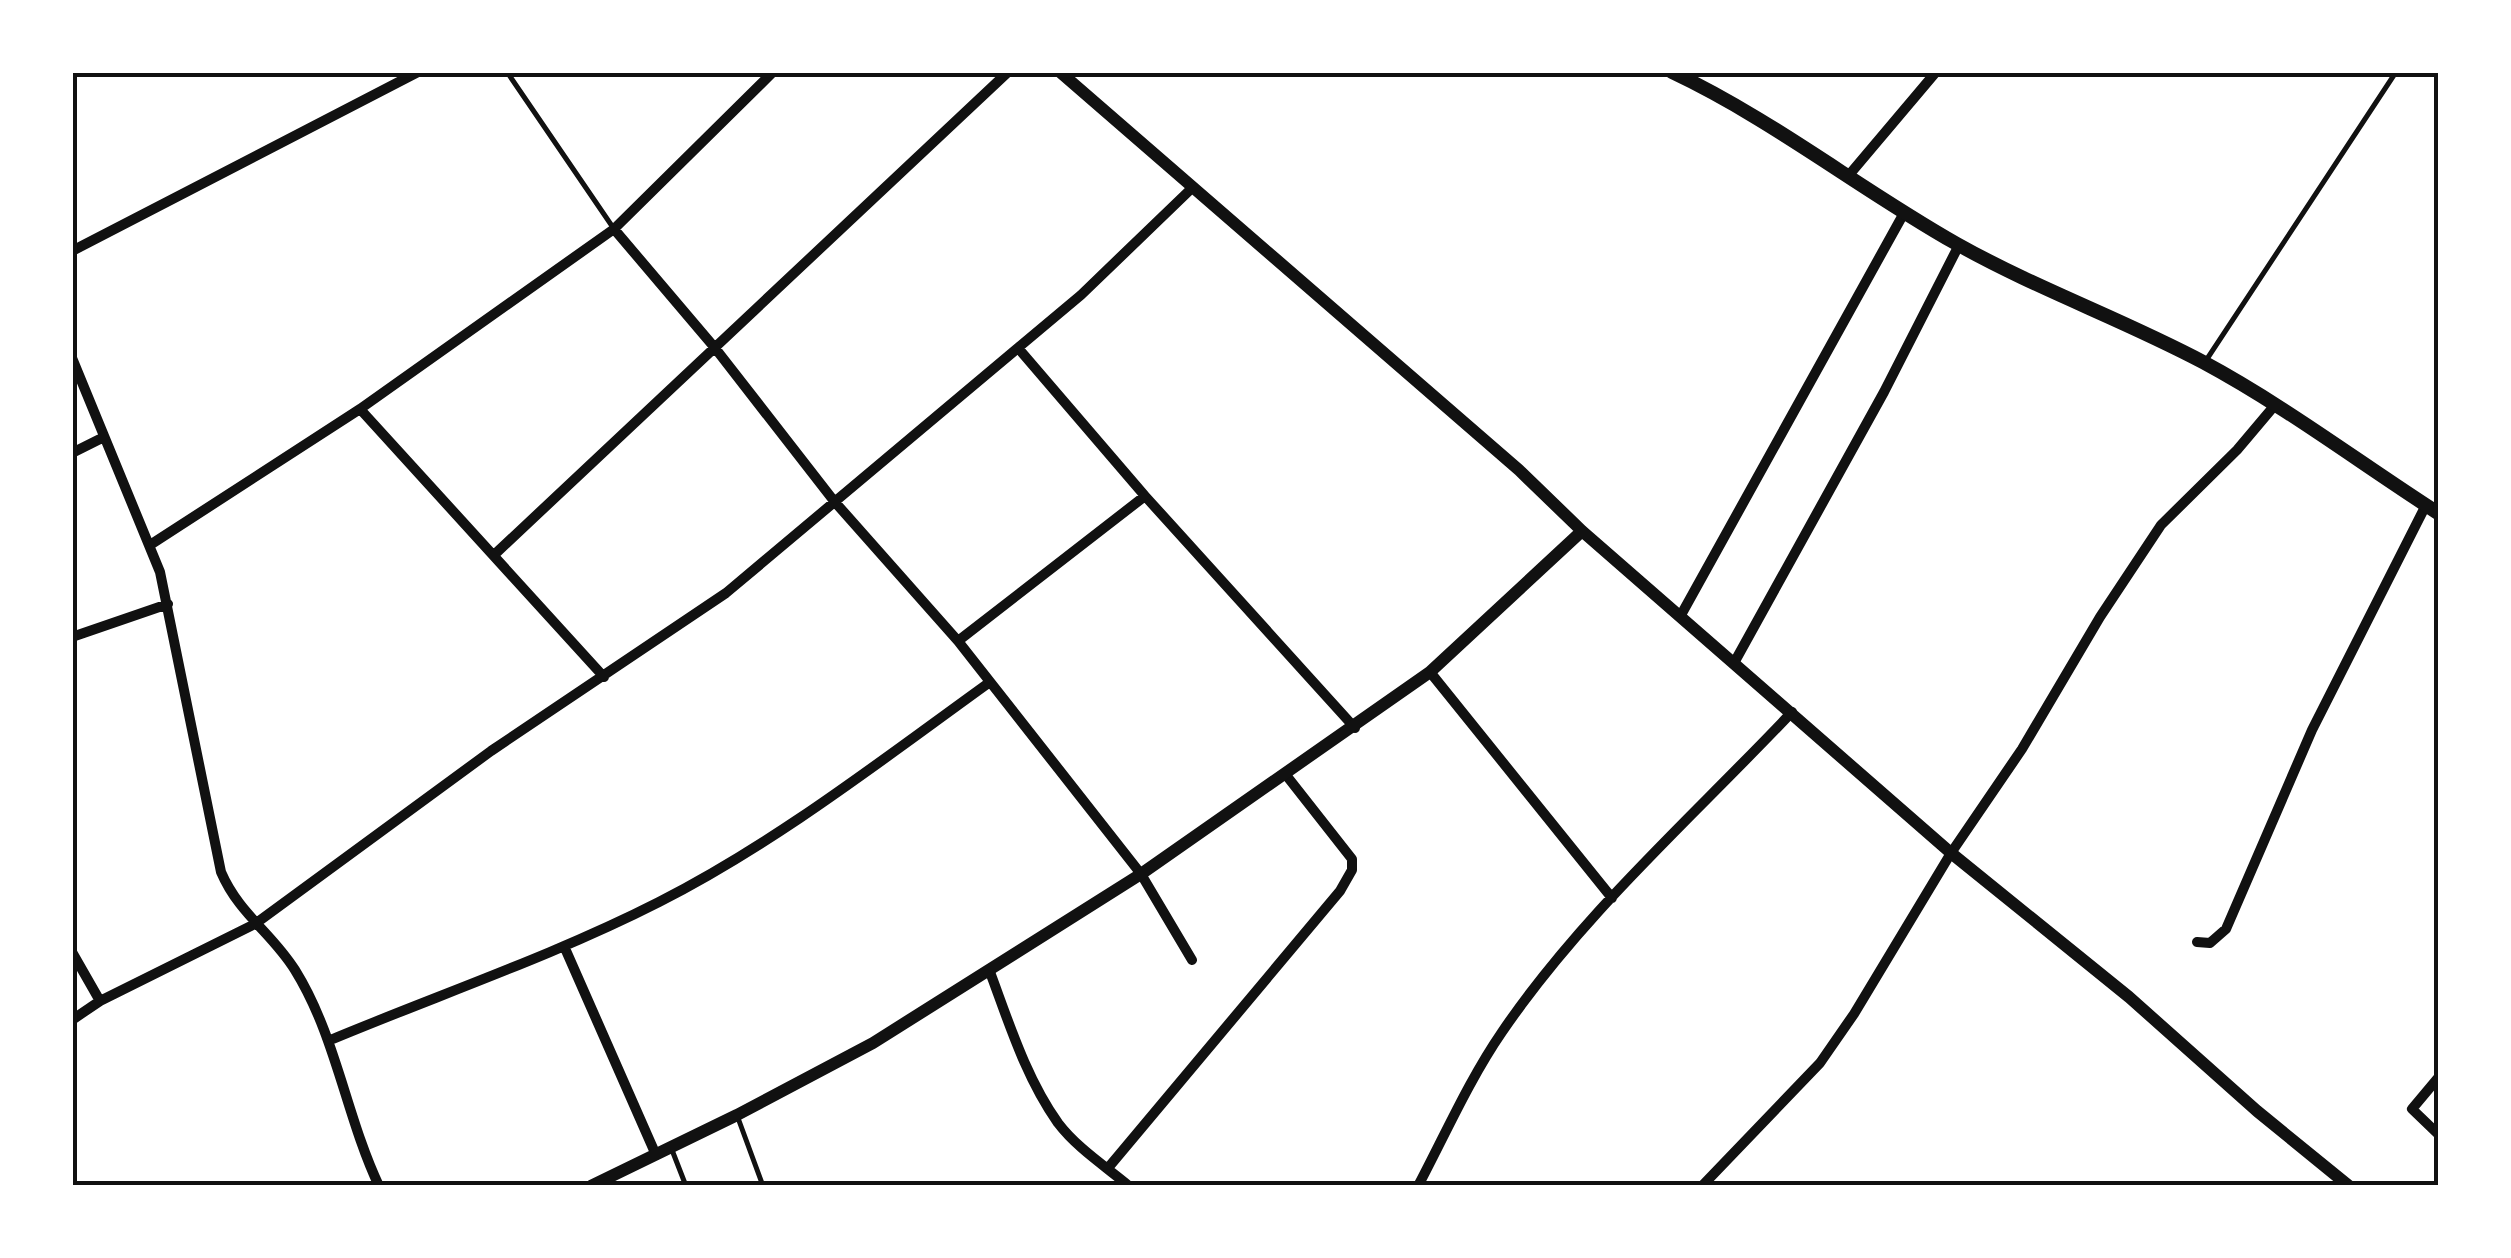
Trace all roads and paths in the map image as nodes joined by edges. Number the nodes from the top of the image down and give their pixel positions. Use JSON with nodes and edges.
{"nodes":[{"id":1,"x":418,"y":72,"type":"edge"},
{"id":2,"x":507,"y":72,"type":"edge"},
{"id":3,"x":773,"y":72,"type":"edge"},
{"id":4,"x":1008,"y":72,"type":"edge"},
{"id":5,"x":1060,"y":72,"type":"edge"},
{"id":6,"x":1936,"y":72,"type":"edge"},
{"id":7,"x":2396,"y":72,"type":"edge"},
{"id":8,"x":1677,"y":74,"type":"edge"},
{"id":9,"x":1849,"y":175,"type":"junction"},
{"id":10,"x":1191,"y":189,"type":"junction"},
{"id":11,"x":1904,"y":213,"type":"junction"},
{"id":12,"x":614,"y":229,"type":"junction"},
{"id":13,"x":1960,"y":245,"type":"junction"},
{"id":14,"x":72,"y":251,"type":"edge"},
{"id":15,"x":715,"y":348,"type":"junction"},
{"id":16,"x":1018,"y":348,"type":"junction"},
{"id":17,"x":72,"y":358,"type":"edge"},
{"id":18,"x":2205,"y":363,"type":"junction"},
{"id":19,"x":2276,"y":405,"type":"junction"},
{"id":20,"x":360,"y":409,"type":"junction"},
{"id":21,"x":104,"y":437,"type":"junction"},
{"id":22,"x":72,"y":453,"type":"edge"},
{"id":23,"x":1145,"y":496,"type":"junction"},
{"id":24,"x":834,"y":502,"type":"junction"},
{"id":25,"x":2432,"y":509,"type":"edge"},
{"id":26,"x":1582,"y":530,"type":"junction"},
{"id":27,"x":150,"y":544,"type":"junction"},
{"id":28,"x":494,"y":556,"type":"junction"},
{"id":29,"x":168,"y":604,"type":"junction"},
{"id":30,"x":1680,"y":615,"type":"junction"},
{"id":31,"x":72,"y":637,"type":"edge"},
{"id":32,"x":958,"y":641,"type":"junction"},
{"id":33,"x":1734,"y":663,"type":"junction"},
{"id":34,"x":1430,"y":672,"type":"junction"},
{"id":35,"x":604,"y":677,"type":"junction"},
{"id":36,"x":990,"y":682,"type":"junction"},
{"id":37,"x":1792,"y":712,"type":"junction"},
{"id":38,"x":1354,"y":728,"type":"junction"},
{"id":39,"x":1286,"y":776,"type":"junction"},
{"id":40,"x":1952,"y":853,"type":"junction"},
{"id":41,"x":1141,"y":874,"type":"junction"},
{"id":42,"x":1612,"y":898,"type":"junction"},
{"id":43,"x":255,"y":924,"type":"junction"},
{"id":44,"x":2197,"y":942,"type":"dead end"},
{"id":45,"x":564,"y":946,"type":"junction"},
{"id":46,"x":72,"y":952,"type":"edge"},
{"id":47,"x":1192,"y":960,"type":"dead end"},
{"id":48,"x":990,"y":972,"type":"junction"},
{"id":49,"x":100,"y":1001,"type":"junction"},
{"id":50,"x":72,"y":1020,"type":"edge"},
{"id":51,"x":328,"y":1041,"type":"junction"},
{"id":52,"x":2438,"y":1078,"type":"edge"},
{"id":53,"x":737,"y":1115,"type":"junction"},
{"id":54,"x":2438,"y":1134,"type":"edge"},
{"id":55,"x":671,"y":1148,"type":"junction"},
{"id":56,"x":656,"y":1155,"type":"junction"},
{"id":57,"x":1108,"y":1168,"type":"junction"},
{"id":58,"x":379,"y":1186,"type":"edge"},
{"id":59,"x":591,"y":1186,"type":"edge"},
{"id":60,"x":686,"y":1186,"type":"edge"},
{"id":61,"x":763,"y":1186,"type":"edge"},
{"id":62,"x":1129,"y":1186,"type":"edge"},
{"id":63,"x":1418,"y":1186,"type":"edge"},
{"id":64,"x":1702,"y":1186,"type":"edge"},
{"id":65,"x":2349,"y":1186,"type":"edge"}],
"edges":[{"from":1,"to":14,"type":"street"},
{"from":2,"to":12,"type":"lane"},
{"from":3,"to":12,"type":"street"},
{"from":4,"to":15,"type":"street"},
{"from":5,"to":10,"type":"street"},
{"from":6,"to":9,"type":"street"},
{"from":7,"to":18,"type":"lane"},
{"from":8,"to":9,"type":"main road"},
{"from":9,"to":11,"type":"main road"},
{"from":10,"to":16,"type":"street"},
{"from":10,"to":26,"type":"street"},
{"from":11,"to":13,"type":"main road"},
{"from":11,"to":30,"type":"street"},
{"from":12,"to":15,"type":"street"},
{"from":12,"to":20,"type":"street"},
{"from":13,"to":18,"type":"main road"},
{"from":13,"to":33,"type":"street"},
{"from":15,"to":24,"type":"street"},
{"from":15,"to":28,"type":"street"},
{"from":16,"to":23,"type":"street"},
{"from":16,"to":24,"type":"street"},
{"from":17,"to":21,"type":"street"},
{"from":18,"to":19,"type":"main road"},
{"from":19,"to":25,"type":"main road"},
{"from":19,"to":40,"type":"street"},
{"from":20,"to":27,"type":"street"},
{"from":20,"to":28,"type":"street"},
{"from":21,"to":22,"type":"street"},
{"from":21,"to":27,"type":"street"},
{"from":23,"to":32,"type":"street"},
{"from":23,"to":38,"type":"street"},
{"from":24,"to":32,"type":"street"},
{"from":24,"to":35,"type":"street"},
{"from":25,"to":44,"type":"street"},
{"from":26,"to":30,"type":"street"},
{"from":26,"to":34,"type":"street"},
{"from":27,"to":29,"type":"street"},
{"from":28,"to":35,"type":"street"},
{"from":29,"to":31,"type":"street"},
{"from":29,"to":43,"type":"street"},
{"from":30,"to":33,"type":"street"},
{"from":32,"to":36,"type":"street"},
{"from":33,"to":37,"type":"street"},
{"from":34,"to":38,"type":"street"},
{"from":34,"to":42,"type":"street"},
{"from":35,"to":43,"type":"street"},
{"from":36,"to":41,"type":"street"},
{"from":36,"to":45,"type":"street"},
{"from":37,"to":40,"type":"street"},
{"from":37,"to":42,"type":"street"},
{"from":38,"to":39,"type":"street"},
{"from":39,"to":41,"type":"street"},
{"from":39,"to":57,"type":"street"},
{"from":40,"to":64,"type":"street"},
{"from":40,"to":65,"type":"street"},
{"from":41,"to":47,"type":"street"},
{"from":41,"to":48,"type":"street"},
{"from":42,"to":63,"type":"street"},
{"from":43,"to":49,"type":"street"},
{"from":43,"to":51,"type":"street"},
{"from":45,"to":51,"type":"street"},
{"from":45,"to":56,"type":"street"},
{"from":46,"to":49,"type":"street"},
{"from":48,"to":53,"type":"street"},
{"from":48,"to":57,"type":"street"},
{"from":49,"to":50,"type":"street"},
{"from":51,"to":58,"type":"street"},
{"from":52,"to":54,"type":"street"},
{"from":53,"to":55,"type":"street"},
{"from":53,"to":61,"type":"lane"},
{"from":55,"to":56,"type":"street"},
{"from":55,"to":60,"type":"lane"},
{"from":56,"to":59,"type":"street"},
{"from":57,"to":62,"type":"street"}]}
